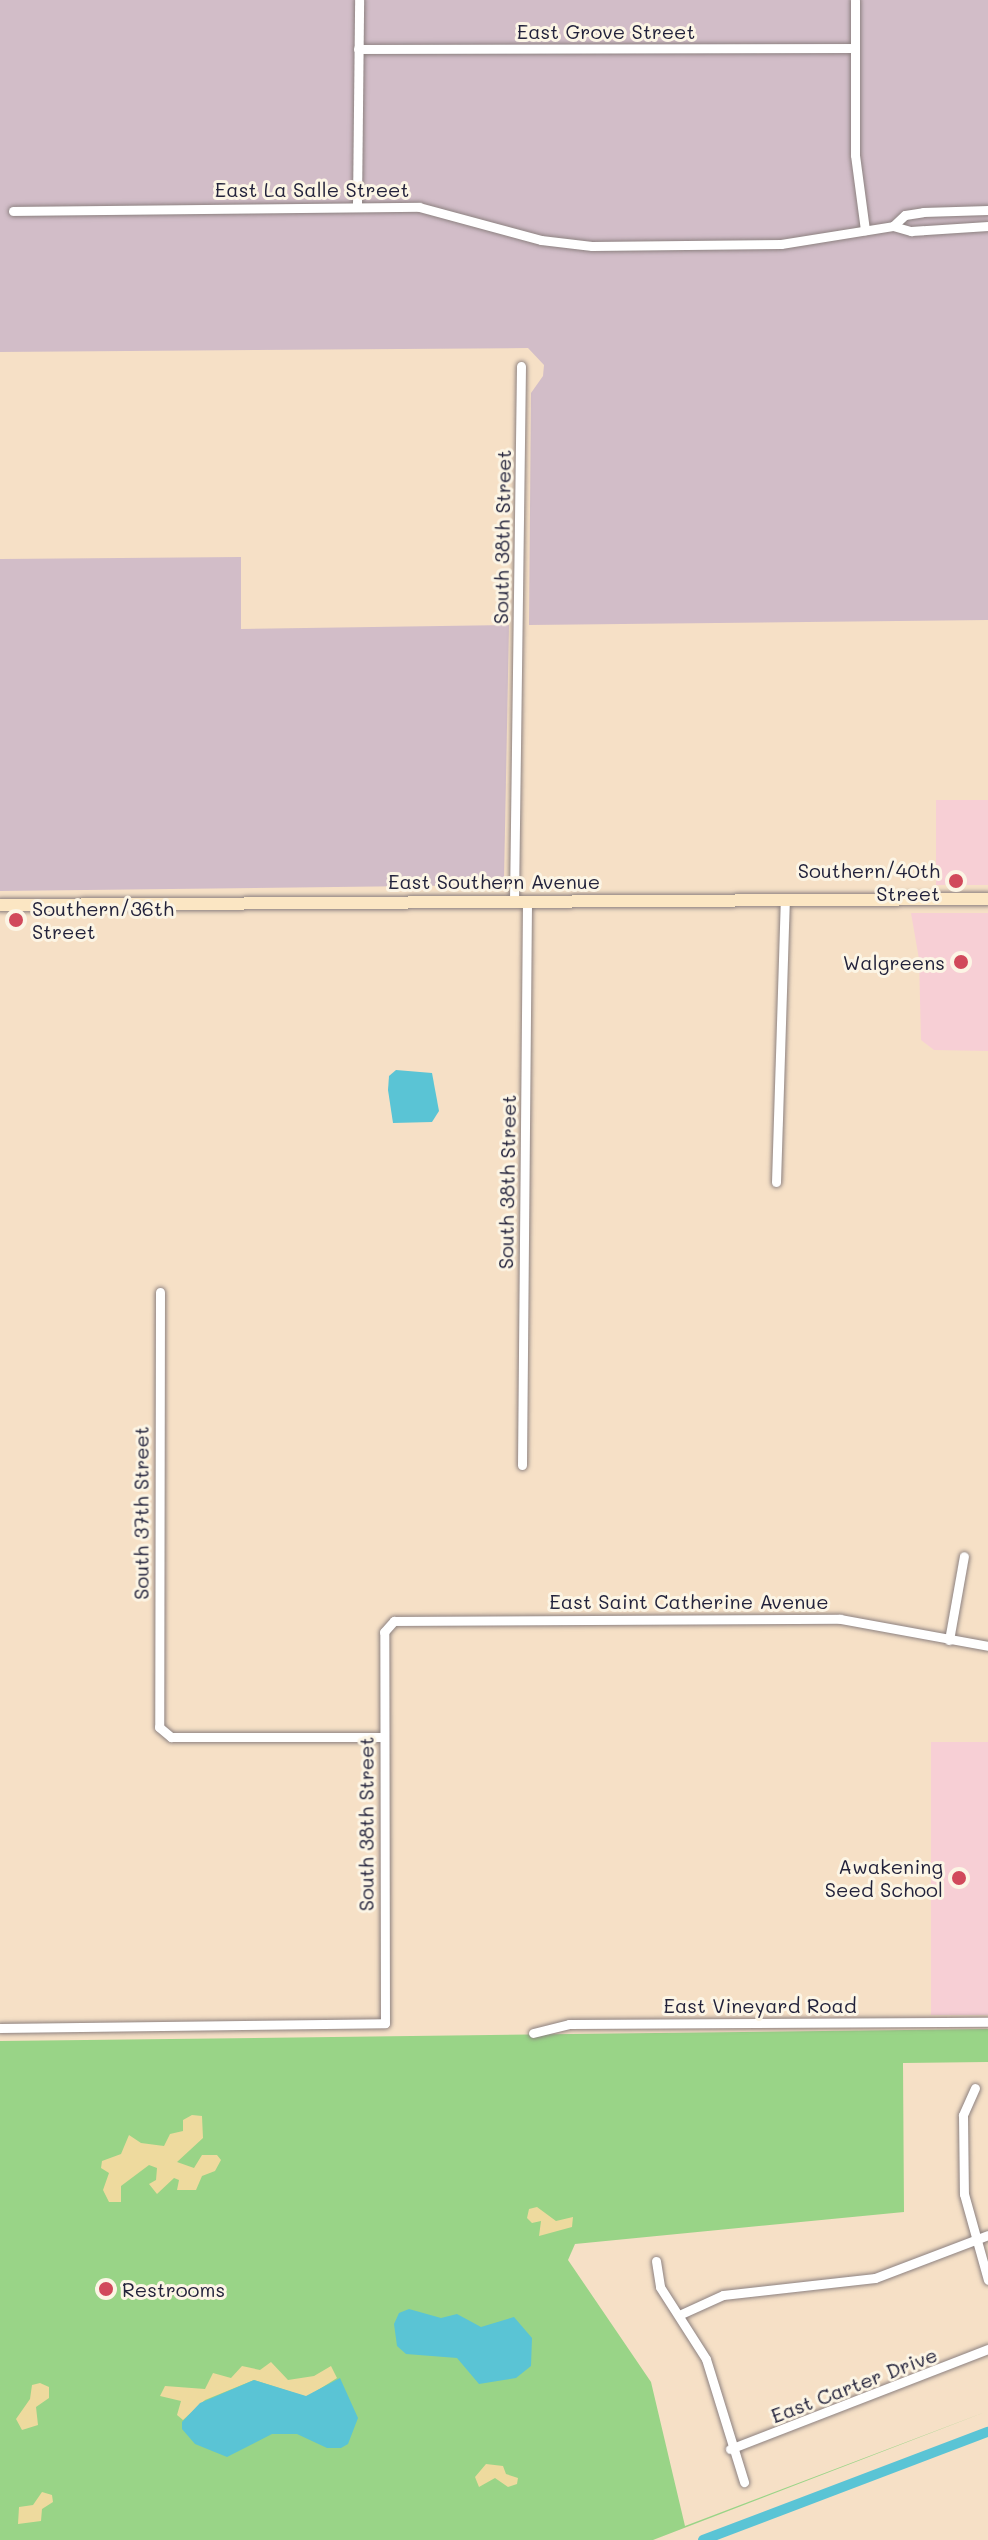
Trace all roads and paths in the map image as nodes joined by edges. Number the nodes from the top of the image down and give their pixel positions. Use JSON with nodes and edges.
{"nodes":[{"id":1,"x":359,"y":0,"type":"edge"},
{"id":2,"x":855,"y":0,"type":"edge"},
{"id":3,"x":855,"y":48,"type":"junction"},
{"id":4,"x":358,"y":49,"type":"junction"},
{"id":5,"x":357,"y":205,"type":"junction"},
{"id":6,"x":988,"y":210,"type":"edge"},
{"id":7,"x":13,"y":211,"type":"dead end"},
{"id":8,"x":893,"y":226,"type":"junction"},
{"id":9,"x":988,"y":226,"type":"edge"},
{"id":10,"x":865,"y":230,"type":"junction"},
{"id":11,"x":521,"y":366,"type":"dead end"},
{"id":12,"x":988,"y":899,"type":"edge"},
{"id":13,"x":785,"y":900,"type":"junction"},
{"id":14,"x":521,"y":901,"type":"junction"},
{"id":15,"x":0,"y":905,"type":"edge"},
{"id":16,"x":776,"y":1182,"type":"dead end"},
{"id":17,"x":160,"y":1292,"type":"dead end"},
{"id":18,"x":522,"y":1465,"type":"dead end"},
{"id":19,"x":964,"y":1556,"type":"dead end"},
{"id":20,"x":388,"y":1624,"type":"joint"},
{"id":21,"x":949,"y":1640,"type":"junction"},
{"id":22,"x":988,"y":1646,"type":"edge"},
{"id":23,"x":383,"y":1737,"type":"junction"},
{"id":24,"x":988,"y":2022,"type":"edge"},
{"id":25,"x":0,"y":2028,"type":"edge"},
{"id":26,"x":533,"y":2033,"type":"dead end"},
{"id":27,"x":975,"y":2088,"type":"dead end"},
{"id":28,"x":988,"y":2235,"type":"edge"},
{"id":29,"x":975,"y":2240,"type":"junction"},
{"id":30,"x":656,"y":2261,"type":"dead end"},
{"id":31,"x":988,"y":2280,"type":"edge"},
{"id":32,"x":679,"y":2315,"type":"junction"},
{"id":33,"x":988,"y":2349,"type":"edge"},
{"id":34,"x":730,"y":2449,"type":"junction"},
{"id":35,"x":744,"y":2482,"type":"dead end"}],
"edges":[{"from":1,"to":4,"type":"street"},
{"from":2,"to":3,"type":"street"},
{"from":3,"to":4,"type":"street","name":"East Grove Street"},
{"from":3,"to":10,"type":"street"},
{"from":4,"to":5,"type":"street"},
{"from":5,"to":7,"type":"street","name":"East La Salle Street"},
{"from":5,"to":10,"type":"street","name":"East La Salle Street"},
{"from":6,"to":8,"type":"street","name":"East La Salle Street"},
{"from":8,"to":9,"type":"street","name":"East La Salle Street"},
{"from":8,"to":10,"type":"street","name":"East La Salle Street"},
{"from":11,"to":14,"type":"street","name":"South 38th Street"},
{"from":12,"to":13,"type":"main road","name":"East Southern Avenue"},
{"from":13,"to":14,"type":"main road","name":"East Southern Avenue"},
{"from":13,"to":16,"type":"street"},
{"from":14,"to":15,"type":"main road","name":"East Southern Avenue"},
{"from":14,"to":18,"type":"street","name":"South 38th Street"},
{"from":17,"to":23,"type":"street","name":"South 37th Street"},
{"from":19,"to":21,"type":"street"},
{"from":20,"to":21,"type":"street","name":"East Saint Catherine Avenue"},
{"from":20,"to":23,"type":"street","name":"South 38th Street"},
{"from":21,"to":22,"type":"street","name":"East Saint Catherine Avenue"},
{"from":23,"to":25,"type":"street","name":"South 38th Street"},
{"from":24,"to":26,"type":"street","name":"East Vineyard Road"},
{"from":27,"to":29,"type":"street"},
{"from":28,"to":29,"type":"street"},
{"from":29,"to":31,"type":"street"},
{"from":29,"to":32,"type":"street"},
{"from":30,"to":32,"type":"street"},
{"from":32,"to":34,"type":"street"},
{"from":33,"to":34,"type":"street","name":"East Carter Drive"},
{"from":34,"to":35,"type":"street"}]}
